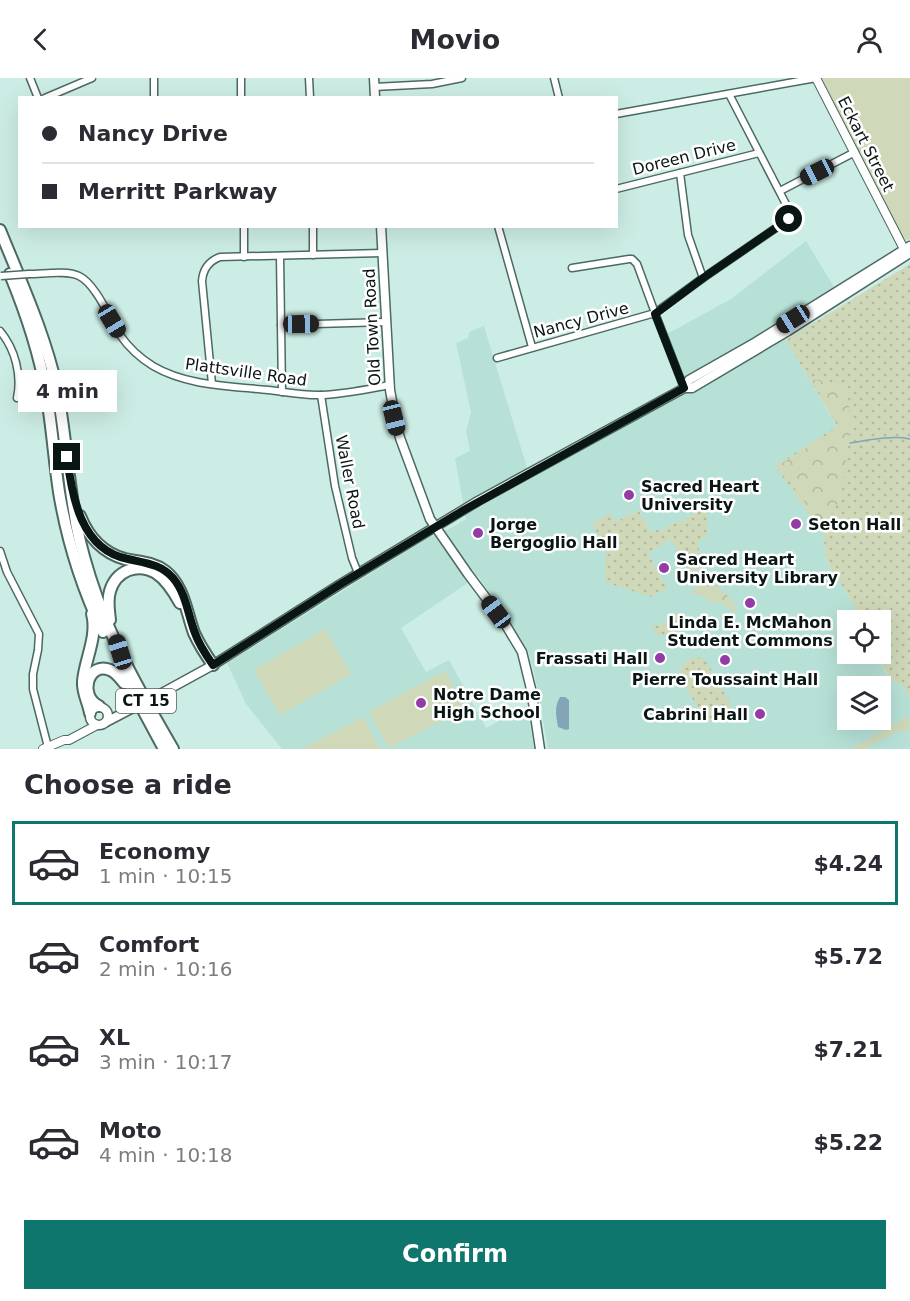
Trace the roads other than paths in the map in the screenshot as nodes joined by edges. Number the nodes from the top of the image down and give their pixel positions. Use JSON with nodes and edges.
{"nodes":[{"id":1,"x":30,"y":78,"type":"edge"},
{"id":2,"x":92,"y":78,"type":"edge"},
{"id":3,"x":154,"y":78,"type":"edge"},
{"id":4,"x":241,"y":78,"type":"edge"},
{"id":5,"x":309,"y":78,"type":"edge"},
{"id":6,"x":462,"y":78,"type":"edge"},
{"id":7,"x":554,"y":78,"type":"edge"},
{"id":8,"x":816,"y":78,"type":"edge"},
{"id":9,"x":432,"y":81,"type":"edge"},
{"id":10,"x":374,"y":83,"type":"edge"},
{"id":11,"x":729,"y":94,"type":"junction"},
{"id":12,"x":37,"y":96,"type":"edge"},
{"id":13,"x":50,"y":96,"type":"edge"},
{"id":14,"x":154,"y":96,"type":"edge"},
{"id":15,"x":241,"y":96,"type":"edge"},
{"id":16,"x":310,"y":96,"type":"edge"},
{"id":17,"x":558,"y":96,"type":"edge"},
{"id":18,"x":618,"y":114,"type":"edge"},
{"id":19,"x":855,"y":152,"type":"junction"},
{"id":20,"x":759,"y":153,"type":"junction"},
{"id":21,"x":680,"y":173,"type":"junction"},
{"id":22,"x":618,"y":188,"type":"edge"},
{"id":23,"x":780,"y":191,"type":"junction"},
{"id":24,"x":244,"y":228,"type":"edge"},
{"id":25,"x":313,"y":228,"type":"edge"},
{"id":26,"x":381,"y":228,"type":"edge"},
{"id":27,"x":499,"y":228,"type":"edge"},
{"id":28,"x":0,"y":230,"type":"edge"},
{"id":29,"x":0,"y":249,"type":"edge"},
{"id":30,"x":908,"y":251,"type":"edge"},
{"id":31,"x":382,"y":253,"type":"junction"},
{"id":32,"x":313,"y":255,"type":"junction"},
{"id":33,"x":280,"y":256,"type":"junction"},
{"id":34,"x":244,"y":257,"type":"junction"},
{"id":35,"x":572,"y":268,"type":"dead end"},
{"id":36,"x":0,"y":276,"type":"edge"},
{"id":37,"x":703,"y":278,"type":"junction"},
{"id":38,"x":655,"y":314,"type":"junction"},
{"id":39,"x":386,"y":322,"type":"junction"},
{"id":40,"x":281,"y":325,"type":"junction"},
{"id":41,"x":0,"y":331,"type":"edge"},
{"id":42,"x":532,"y":347,"type":"junction"},
{"id":43,"x":497,"y":358,"type":"dead end"},
{"id":44,"x":212,"y":384,"type":"junction"},
{"id":45,"x":390,"y":386,"type":"junction"},
{"id":46,"x":684,"y":388,"type":"junction"},
{"id":47,"x":282,"y":392,"type":"junction"},
{"id":48,"x":321,"y":395,"type":"junction"},
{"id":49,"x":17,"y":398,"type":"dead end"},
{"id":50,"x":71,"y":490,"type":"junction"},
{"id":51,"x":435,"y":526,"type":"junction"},
{"id":52,"x":0,"y":551,"type":"edge"},
{"id":53,"x":358,"y":573,"type":"junction"},
{"id":54,"x":82,"y":582,"type":"junction"},
{"id":55,"x":188,"y":615,"type":"junction"},
{"id":56,"x":120,"y":652,"type":"junction"},
{"id":57,"x":213,"y":665,"type":"junction"},
{"id":58,"x":130,"y":689,"type":"junction"},
{"id":59,"x":97,"y":712,"type":"junction"},
{"id":60,"x":122,"y":713,"type":"junction"},
{"id":61,"x":102,"y":724,"type":"junction"},
{"id":62,"x":64,"y":740,"type":"junction"},
{"id":63,"x":46,"y":748,"type":"edge"},
{"id":64,"x":164,"y":749,"type":"edge"},
{"id":65,"x":173,"y":749,"type":"edge"},
{"id":66,"x":540,"y":749,"type":"edge"}],
"edges":[{"from":1,"to":12,"type":"street"},
{"from":2,"to":13,"type":"street"},
{"from":3,"to":14,"type":"street"},
{"from":4,"to":15,"type":"street"},
{"from":5,"to":16,"type":"street"},
{"from":6,"to":9,"type":"street"},
{"from":7,"to":17,"type":"street"},
{"from":8,"to":11,"type":"street"},
{"from":8,"to":19,"type":"street","name":"Eckart Street"},
{"from":9,"to":10,"type":"street"},
{"from":11,"to":18,"type":"street"},
{"from":11,"to":20,"type":"street","name":"Nancy Drive"},
{"from":19,"to":23,"type":"street"},
{"from":19,"to":30,"type":"street","name":"Eckart Street"},
{"from":20,"to":21,"type":"street","name":"Doreen Drive"},
{"from":20,"to":23,"type":"street","name":"Nancy Drive"},
{"from":21,"to":22,"type":"street","name":"Doreen Drive"},
{"from":21,"to":37,"type":"street"},
{"from":23,"to":37,"type":"street","name":"Nancy Drive"},
{"from":24,"to":34,"type":"street"},
{"from":25,"to":32,"type":"street"},
{"from":26,"to":31,"type":"main road","name":"Old Town Road"},
{"from":27,"to":42,"type":"street"},
{"from":28,"to":50,"type":"highway","number":"CT 15"},
{"from":29,"to":54,"type":"highway","number":"CT 15"},
{"from":30,"to":46,"type":"main road"},
{"from":31,"to":32,"type":"street"},
{"from":31,"to":39,"type":"main road","name":"Old Town Road"},
{"from":32,"to":33,"type":"street"},
{"from":33,"to":34,"type":"street"},
{"from":33,"to":40,"type":"street"},
{"from":34,"to":44,"type":"street"},
{"from":35,"to":38,"type":"street"},
{"from":36,"to":44,"type":"street","name":"Plattsville Road","bridge":true},
{"from":37,"to":38,"type":"street","name":"Nancy Drive"},
{"from":38,"to":42,"type":"street","name":"Nancy Drive"},
{"from":38,"to":46,"type":"street"},
{"from":39,"to":40,"type":"street"},
{"from":39,"to":45,"type":"main road","name":"Old Town Road"},
{"from":40,"to":47,"type":"street"},
{"from":41,"to":49,"type":"street"},
{"from":42,"to":43,"type":"street","name":"Nancy Drive"},
{"from":44,"to":47,"type":"street","name":"Plattsville Road"},
{"from":45,"to":48,"type":"street","name":"Plattsville Road"},
{"from":45,"to":51,"type":"main road","name":"Old Town Road"},
{"from":46,"to":51,"type":"main road"},
{"from":47,"to":48,"type":"street","name":"Plattsville Road"},
{"from":48,"to":53,"type":"street","name":"Waller Road"},
{"from":50,"to":55,"type":"highway"},
{"from":50,"to":56,"type":"highway","number":"CT 15"},
{"from":51,"to":53,"type":"main road"},
{"from":51,"to":66,"type":"main road","name":"Old Town Road"},
{"from":52,"to":63,"type":"street"},
{"from":53,"to":57,"type":"main road"},
{"from":54,"to":58,"type":"highway","number":"CT 15"},
{"from":54,"to":59,"type":"highway"},
{"from":55,"to":56,"type":"highway"},
{"from":55,"to":57,"type":"highway"},
{"from":56,"to":65,"type":"highway","number":"CT 15"},
{"from":57,"to":60,"type":"main road","bridge":true},
{"from":58,"to":59,"type":"highway"},
{"from":58,"to":64,"type":"highway","number":"CT 15"},
{"from":59,"to":60,"type":"main road"},
{"from":59,"to":61,"type":"main road"},
{"from":59,"to":61,"type":"main road"},
{"from":59,"to":62,"type":"street"},
{"from":60,"to":61,"type":"main road"},
{"from":61,"to":62,"type":"street"},
{"from":62,"to":63,"type":"street"}]}
